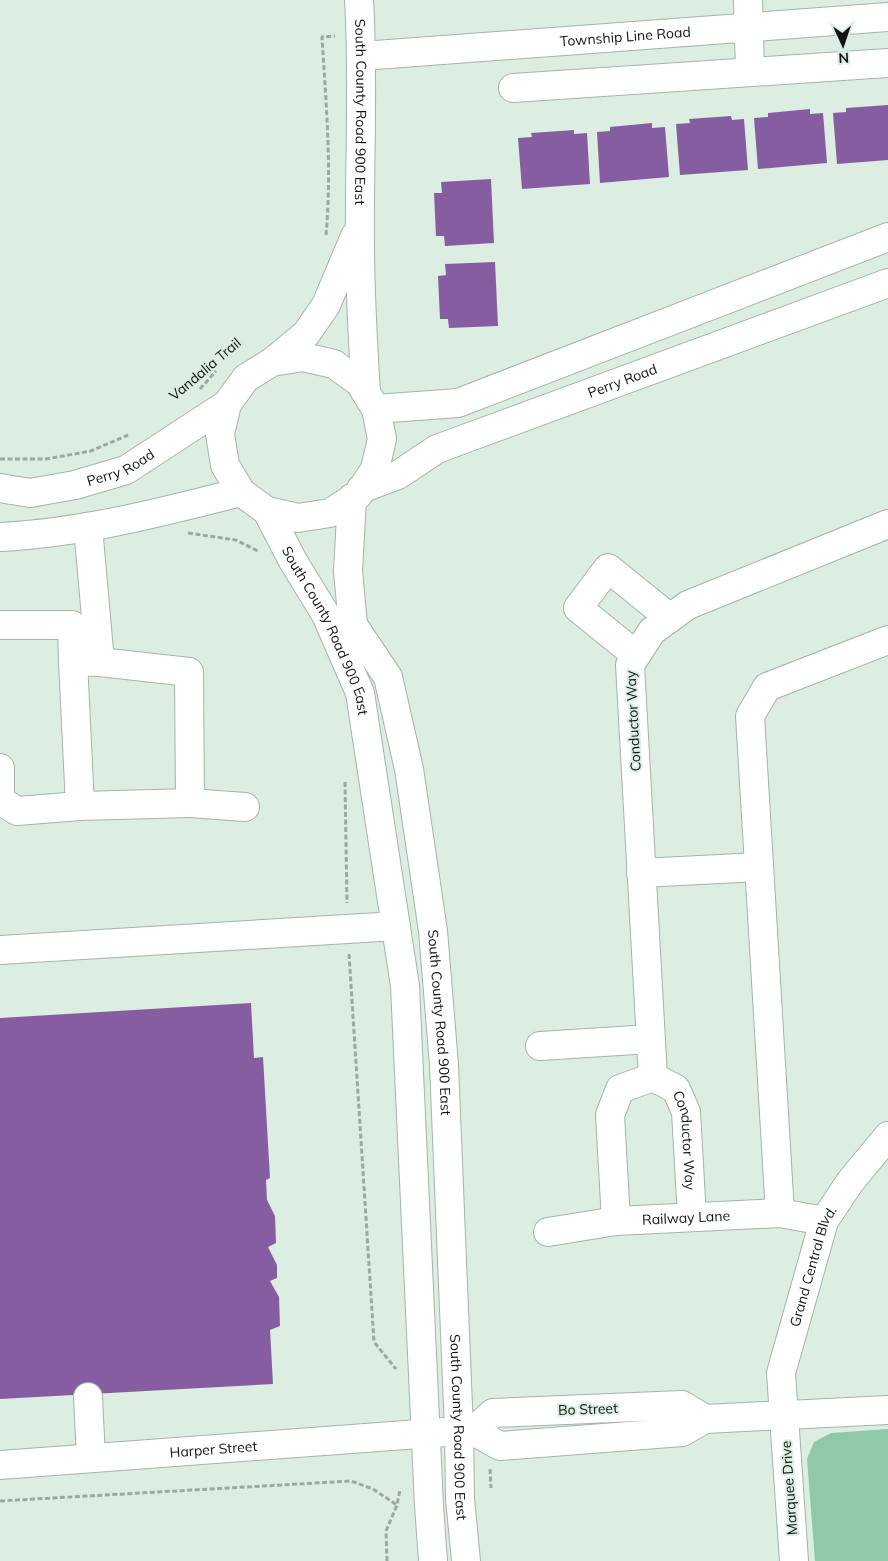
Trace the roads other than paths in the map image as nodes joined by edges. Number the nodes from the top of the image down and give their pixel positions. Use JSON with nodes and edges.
{"nodes":[{"id":1,"x":359,"y":0,"type":"edge"},
{"id":2,"x":748,"y":0,"type":"edge"},
{"id":3,"x":888,"y":17,"type":"edge"},
{"id":4,"x":749,"y":27,"type":"junction"},
{"id":5,"x":362,"y":56,"type":"junction"},
{"id":6,"x":888,"y":63,"type":"edge"},
{"id":7,"x":750,"y":72,"type":"junction"},
{"id":8,"x":514,"y":88,"type":"dead end"},
{"id":9,"x":360,"y":226,"type":"junction"},
{"id":10,"x":888,"y":236,"type":"edge"},
{"id":11,"x":888,"y":283,"type":"edge"},
{"id":12,"x":272,"y":362,"type":"junction"},
{"id":13,"x":371,"y":401,"type":"junction"},
{"id":14,"x":227,"y":404,"type":"junction"},
{"id":15,"x":0,"y":488,"type":"edge"},
{"id":16,"x":241,"y":492,"type":"junction"},
{"id":17,"x":357,"y":494,"type":"junction"},
{"id":18,"x":267,"y":511,"type":"junction"},
{"id":19,"x":888,"y":524,"type":"edge"},
{"id":20,"x":88,"y":526,"type":"junction"},
{"id":21,"x":0,"y":537,"type":"edge"},
{"id":22,"x":670,"y":618,"type":"junction"},
{"id":23,"x":0,"y":625,"type":"edge"},
{"id":24,"x":888,"y":640,"type":"edge"},
{"id":25,"x":636,"y":655,"type":"junction"},
{"id":26,"x":86,"y":662,"type":"junction"},
{"id":27,"x":0,"y":768,"type":"edge"},
{"id":28,"x":190,"y":803,"type":"junction"},
{"id":29,"x":80,"y":806,"type":"junction"},
{"id":30,"x":245,"y":807,"type":"dead end"},
{"id":31,"x":759,"y":867,"type":"junction"},
{"id":32,"x":641,"y":873,"type":"junction"},
{"id":33,"x":396,"y":926,"type":"junction"},
{"id":34,"x":0,"y":950,"type":"edge"},
{"id":35,"x":651,"y":1039,"type":"junction"},
{"id":36,"x":540,"y":1046,"type":"dead end"},
{"id":37,"x":653,"y":1077,"type":"junction"},
{"id":38,"x":888,"y":1136,"type":"edge"},
{"id":39,"x":780,"y":1213,"type":"junction"},
{"id":40,"x":692,"y":1217,"type":"junction"},
{"id":41,"x":616,"y":1220,"type":"junction"},
{"id":42,"x":824,"y":1221,"type":"junction"},
{"id":43,"x":548,"y":1232,"type":"dead end"},
{"id":44,"x":417,"y":1249,"type":"junction"},
{"id":45,"x":88,"y":1398,"type":"dead end"},
{"id":46,"x":888,"y":1410,"type":"edge"},
{"id":47,"x":784,"y":1416,"type":"junction"},
{"id":48,"x":466,"y":1431,"type":"junction"},
{"id":49,"x":425,"y":1433,"type":"junction"},
{"id":50,"x":91,"y":1458,"type":"junction"},
{"id":51,"x":0,"y":1464,"type":"edge"},
{"id":52,"x":433,"y":1561,"type":"edge"},
{"id":53,"x":466,"y":1561,"type":"edge"},
{"id":54,"x":794,"y":1561,"type":"edge"}],
"edges":[{"from":1,"to":5,"type":"street","name":"South County Road 900 East"},
{"from":2,"to":4,"type":"street"},
{"from":3,"to":4,"type":"street","name":"Township Line Road"},
{"from":4,"to":5,"type":"street","name":"Township Line Road"},
{"from":4,"to":7,"type":"street"},
{"from":5,"to":9,"type":"street","name":"South County Road 900 East"},
{"from":6,"to":7,"type":"street"},
{"from":7,"to":8,"type":"street"},
{"from":9,"to":12,"type":"street","name":"South County Road 900 East"},
{"from":9,"to":13,"type":"street","name":"South County Road 900 East"},
{"from":10,"to":13,"type":"street"},
{"from":11,"to":17,"type":"street","name":"Perry Road"},
{"from":12,"to":13,"type":"street","name":"Perry Road"},
{"from":12,"to":14,"type":"street","name":"Perry Road"},
{"from":13,"to":17,"type":"street","name":"Perry Road"},
{"from":14,"to":15,"type":"street","name":"Perry Road"},
{"from":14,"to":16,"type":"street","name":"Perry Road"},
{"from":16,"to":18,"type":"street","name":"Perry Road"},
{"from":16,"to":20,"type":"street"},
{"from":17,"to":18,"type":"street","name":"Perry Road"},
{"from":17,"to":48,"type":"street","name":"South County Road 900 East"},
{"from":18,"to":33,"type":"street","name":"South County Road 900 East"},
{"from":19,"to":22,"type":"street","name":"Conductor Way"},
{"from":20,"to":21,"type":"street"},
{"from":20,"to":26,"type":"street"},
{"from":22,"to":25,"type":"street","name":"Conductor Way"},
{"from":22,"to":25,"type":"street"},
{"from":23,"to":26,"type":"street"},
{"from":24,"to":31,"type":"street"},
{"from":25,"to":32,"type":"street","name":"Conductor Way"},
{"from":26,"to":28,"type":"street"},
{"from":26,"to":29,"type":"street"},
{"from":27,"to":29,"type":"street"},
{"from":28,"to":29,"type":"street"},
{"from":28,"to":30,"type":"street"},
{"from":31,"to":32,"type":"street"},
{"from":31,"to":39,"type":"street"},
{"from":32,"to":35,"type":"street","name":"Conductor Way"},
{"from":33,"to":34,"type":"street"},
{"from":33,"to":44,"type":"street","name":"South County Road 900 East"},
{"from":35,"to":36,"type":"street"},
{"from":35,"to":37,"type":"street","name":"Conductor Way"},
{"from":37,"to":40,"type":"street","name":"Conductor Way"},
{"from":37,"to":41,"type":"street","name":"Conductor Way"},
{"from":38,"to":42,"type":"street","name":"Grand Central Blvd."},
{"from":39,"to":40,"type":"street","name":"Railway Lane"},
{"from":39,"to":42,"type":"street","name":"Railway Lane"},
{"from":40,"to":41,"type":"street","name":"Railway Lane"},
{"from":41,"to":43,"type":"street","name":"Railway Lane"},
{"from":42,"to":47,"type":"street","name":"Grand Central Blvd."},
{"from":44,"to":48,"type":"street"},
{"from":44,"to":49,"type":"street","name":"South County Road 900 East"},
{"from":45,"to":50,"type":"street"},
{"from":46,"to":47,"type":"street","name":"Bo Street"},
{"from":47,"to":48,"type":"street","name":"Bo Street"},
{"from":47,"to":54,"type":"street","name":"Marquee Drive"},
{"from":48,"to":49,"type":"street","name":"Harper Street"},
{"from":48,"to":53,"type":"street","name":"South County Road 900 East"},
{"from":49,"to":50,"type":"street","name":"Harper Street"},
{"from":49,"to":52,"type":"street","name":"South County Road 900 East"},
{"from":50,"to":51,"type":"street","name":"Harper Street"}]}
